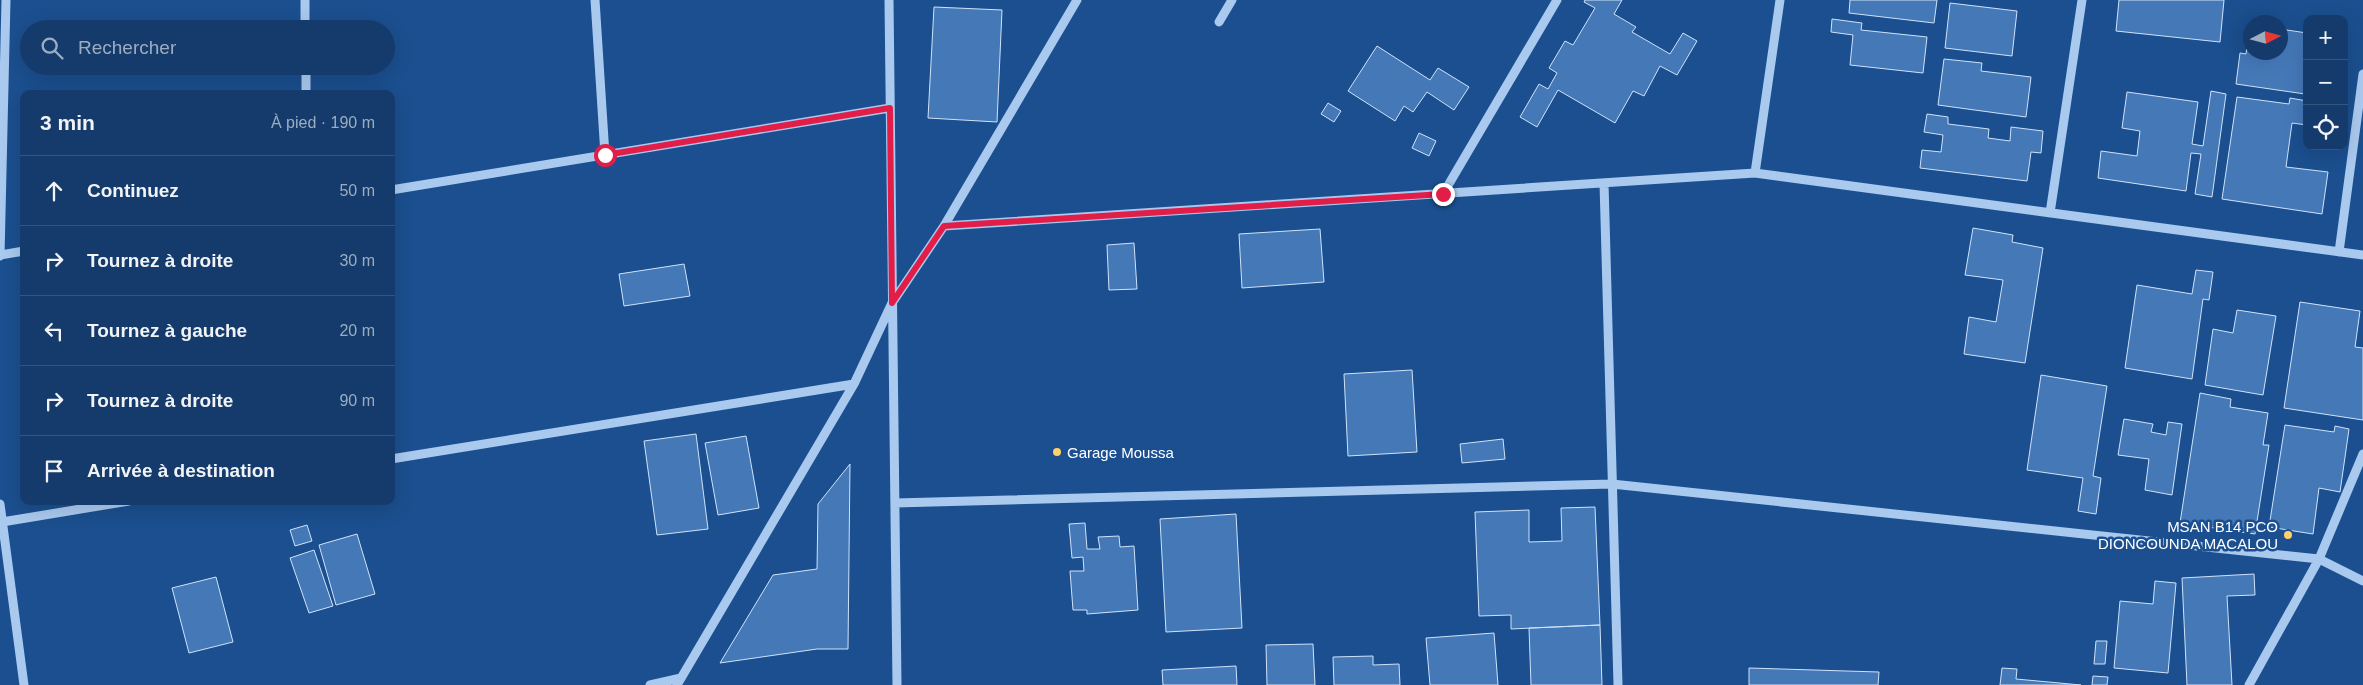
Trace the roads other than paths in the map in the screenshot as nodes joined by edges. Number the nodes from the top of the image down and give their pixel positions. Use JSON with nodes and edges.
{"nodes":[{"id":1,"x":6,"y":0,"type":"edge"},
{"id":2,"x":305,"y":0,"type":"edge"},
{"id":3,"x":596,"y":0,"type":"edge"},
{"id":4,"x":888,"y":0,"type":"edge"},
{"id":5,"x":1077,"y":0,"type":"edge"},
{"id":6,"x":1232,"y":0,"type":"edge"},
{"id":7,"x":1557,"y":0,"type":"edge"},
{"id":8,"x":1780,"y":0,"type":"edge"},
{"id":9,"x":2082,"y":0,"type":"edge"},
{"id":10,"x":306,"y":20,"type":"edge"},
{"id":11,"x":1219,"y":22,"type":"dead end"},
{"id":12,"x":2363,"y":74,"type":"edge"},
{"id":13,"x":306,"y":75,"type":"edge"},
{"id":14,"x":306,"y":90,"type":"edge"},
{"id":15,"x":890,"y":108,"type":"junction"},
{"id":16,"x":605,"y":155,"type":"junction"},
{"id":17,"x":1755,"y":173,"type":"junction"},
{"id":18,"x":1604,"y":183,"type":"junction"},
{"id":19,"x":395,"y":189,"type":"edge"},
{"id":20,"x":1443,"y":194,"type":"junction"},
{"id":21,"x":2050,"y":213,"type":"junction"},
{"id":22,"x":944,"y":226,"type":"junction"},
{"id":23,"x":20,"y":252,"type":"edge"},
{"id":24,"x":2339,"y":252,"type":"junction"},
{"id":25,"x":0,"y":255,"type":"edge"},
{"id":26,"x":2363,"y":255,"type":"edge"},
{"id":27,"x":892,"y":303,"type":"junction"},
{"id":28,"x":854,"y":384,"type":"junction"},
{"id":29,"x":2363,"y":454,"type":"edge"},
{"id":30,"x":395,"y":458,"type":"edge"},
{"id":31,"x":1612,"y":484,"type":"junction"},
{"id":32,"x":894,"y":503,"type":"junction"},
{"id":33,"x":0,"y":504,"type":"edge"},
{"id":34,"x":105,"y":505,"type":"edge"},
{"id":35,"x":2,"y":522,"type":"junction"},
{"id":36,"x":2318,"y":559,"type":"junction"},
{"id":37,"x":2363,"y":581,"type":"edge"},
{"id":38,"x":679,"y":682,"type":"edge"},
{"id":39,"x":24,"y":685,"type":"edge"},
{"id":40,"x":650,"y":685,"type":"edge"},
{"id":41,"x":897,"y":685,"type":"edge"},
{"id":42,"x":1618,"y":685,"type":"edge"},
{"id":43,"x":2250,"y":685,"type":"edge"}],
"edges":[{"from":1,"to":25,"type":"street"},
{"from":2,"to":10,"type":"street"},
{"from":3,"to":16,"type":"street"},
{"from":4,"to":15,"type":"street"},
{"from":5,"to":22,"type":"street"},
{"from":6,"to":11,"type":"street"},
{"from":7,"to":20,"type":"street"},
{"from":8,"to":17,"type":"street"},
{"from":9,"to":21,"type":"street"},
{"from":12,"to":24,"type":"street"},
{"from":13,"to":14,"type":"street"},
{"from":15,"to":16,"type":"street"},
{"from":15,"to":27,"type":"street"},
{"from":16,"to":19,"type":"street"},
{"from":17,"to":18,"type":"street"},
{"from":17,"to":21,"type":"street"},
{"from":18,"to":20,"type":"street"},
{"from":18,"to":31,"type":"street"},
{"from":20,"to":22,"type":"street"},
{"from":21,"to":24,"type":"street"},
{"from":22,"to":27,"type":"street"},
{"from":23,"to":25,"type":"street"},
{"from":24,"to":26,"type":"street"},
{"from":27,"to":28,"type":"street"},
{"from":27,"to":32,"type":"street"},
{"from":28,"to":30,"type":"street"},
{"from":28,"to":38,"type":"street"},
{"from":29,"to":36,"type":"street"},
{"from":31,"to":32,"type":"street"},
{"from":31,"to":36,"type":"street"},
{"from":31,"to":42,"type":"street"},
{"from":32,"to":41,"type":"street"},
{"from":33,"to":35,"type":"street"},
{"from":34,"to":35,"type":"street"},
{"from":35,"to":39,"type":"street"},
{"from":36,"to":37,"type":"street"},
{"from":36,"to":43,"type":"street"},
{"from":38,"to":40,"type":"street"}]}
